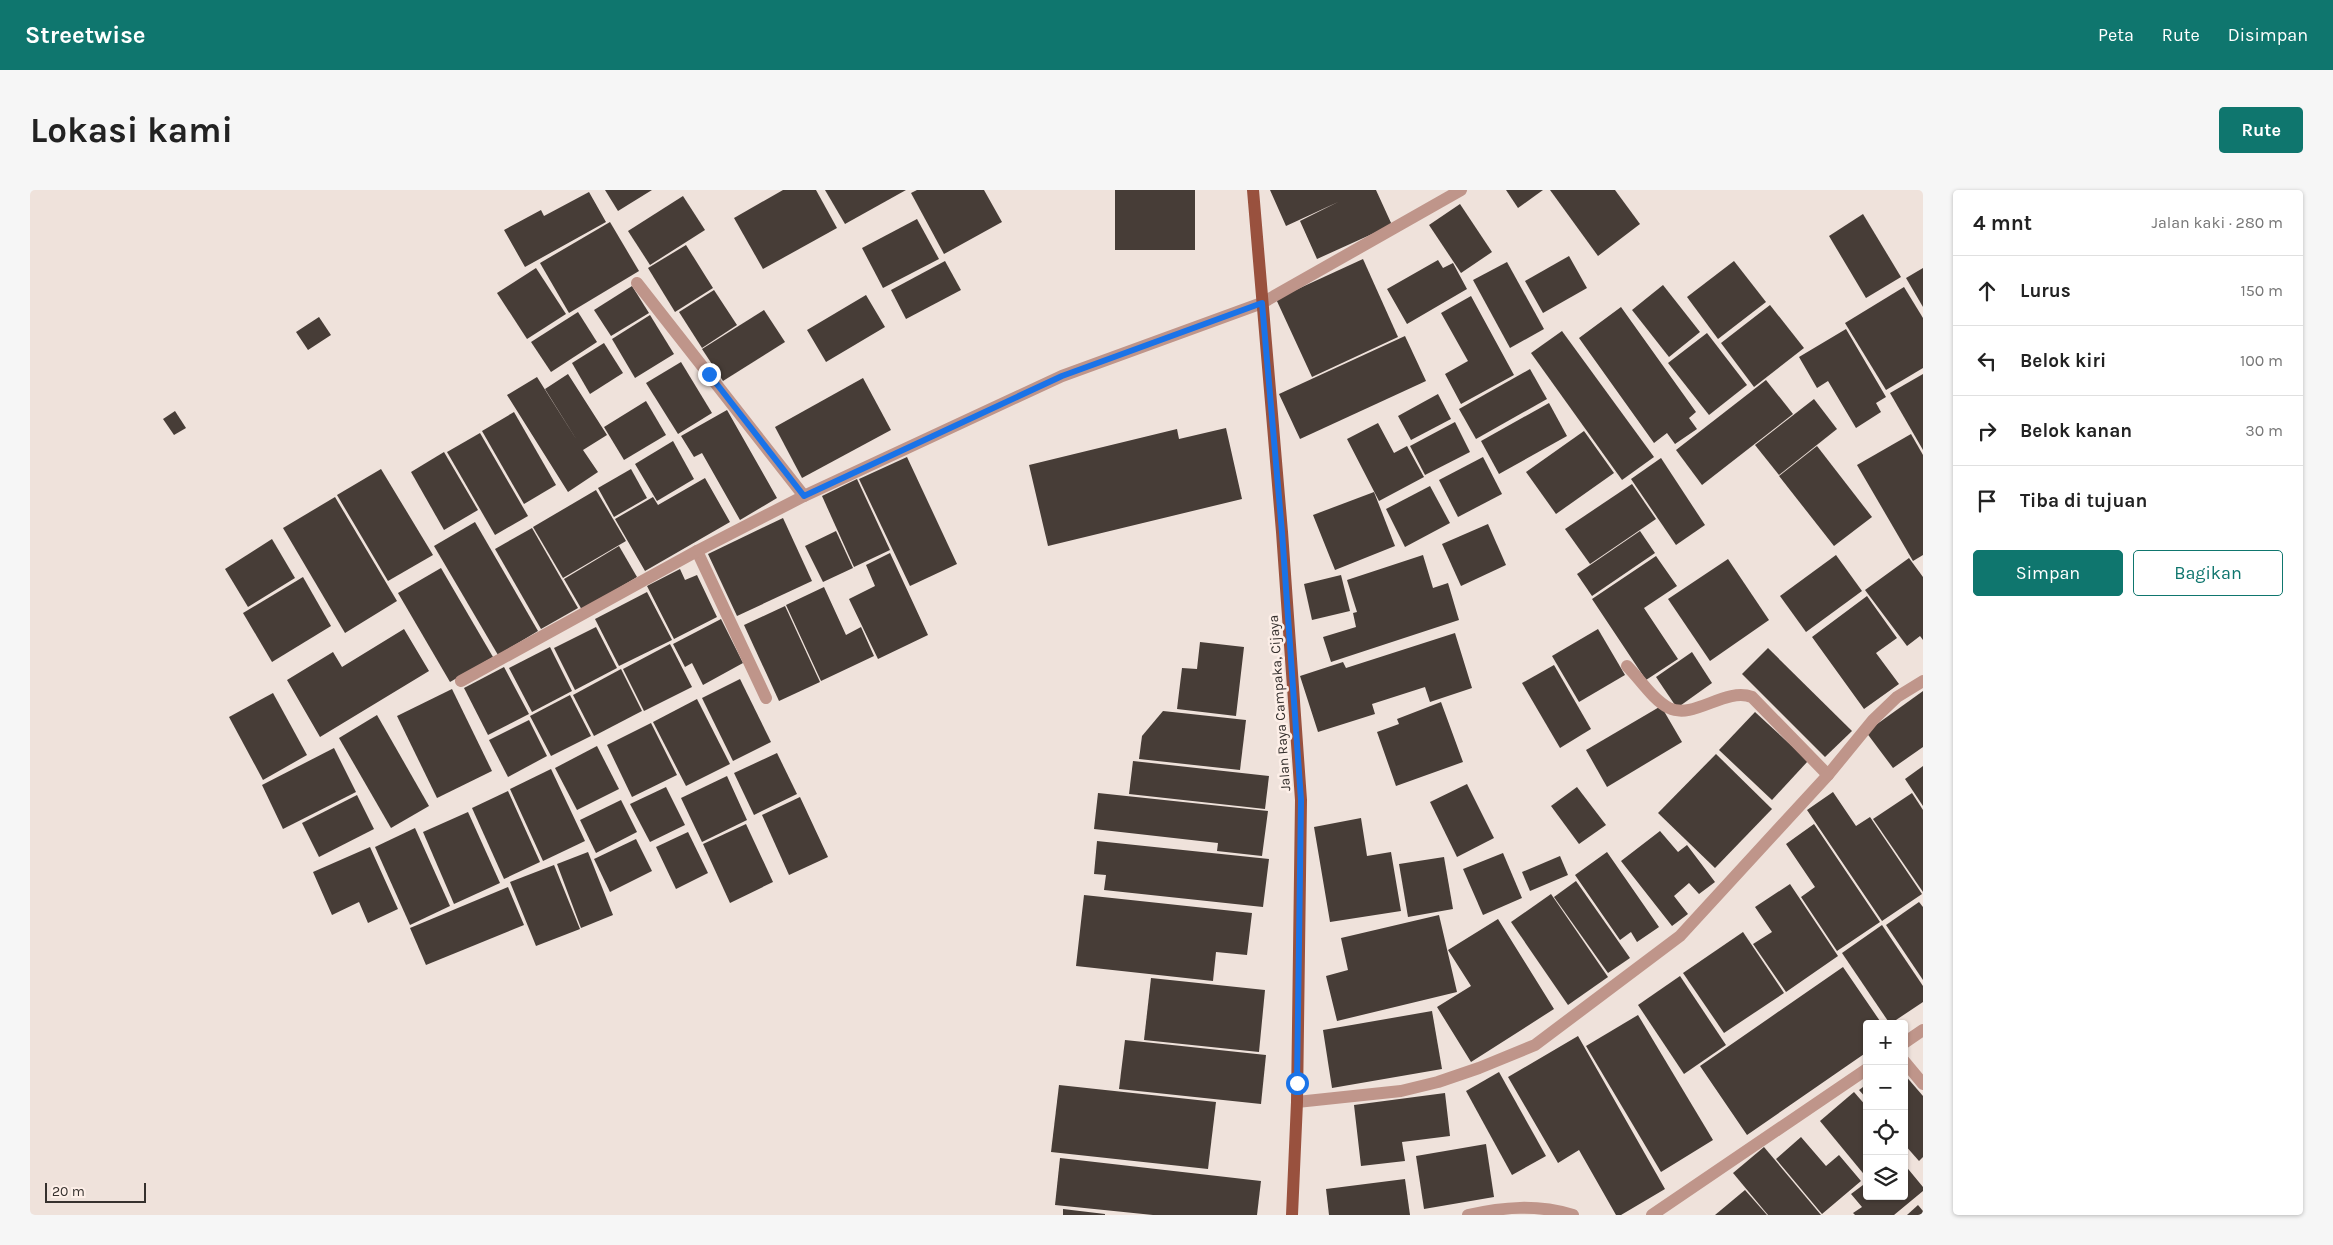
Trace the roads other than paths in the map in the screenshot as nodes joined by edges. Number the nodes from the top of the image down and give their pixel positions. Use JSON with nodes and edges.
{"nodes":[{"id":1,"x":1253,"y":190,"type":"edge"},
{"id":2,"x":1461,"y":190,"type":"edge"},
{"id":3,"x":637,"y":283,"type":"dead end"},
{"id":4,"x":1262,"y":303,"type":"junction"},
{"id":5,"x":804,"y":496,"type":"junction"},
{"id":6,"x":697,"y":551,"type":"junction"},
{"id":7,"x":1628,"y":666,"type":"dead end"},
{"id":8,"x":461,"y":681,"type":"dead end"},
{"id":9,"x":1923,"y":681,"type":"edge"},
{"id":10,"x":766,"y":698,"type":"dead end"},
{"id":11,"x":1828,"y":775,"type":"junction"},
{"id":12,"x":1923,"y":1030,"type":"edge"},
{"id":13,"x":1908,"y":1040,"type":"edge"},
{"id":14,"x":1907,"y":1065,"type":"edge"},
{"id":15,"x":1863,"y":1072,"type":"edge"},
{"id":16,"x":1923,"y":1084,"type":"edge"},
{"id":17,"x":1297,"y":1102,"type":"junction"},
{"id":18,"x":1292,"y":1215,"type":"edge"},
{"id":19,"x":1468,"y":1215,"type":"edge"},
{"id":20,"x":1573,"y":1215,"type":"edge"},
{"id":21,"x":1652,"y":1215,"type":"edge"}],
"edges":[{"from":1,"to":4,"type":"main road","name":"Jalan Raya Campaka, Cijaya"},
{"from":2,"to":4,"type":"street"},
{"from":3,"to":5,"type":"street"},
{"from":4,"to":5,"type":"street"},
{"from":4,"to":17,"type":"main road","name":"Jalan Raya Campaka, Cijaya"},
{"from":5,"to":6,"type":"street"},
{"from":6,"to":8,"type":"street"},
{"from":6,"to":10,"type":"street"},
{"from":7,"to":11,"type":"street"},
{"from":9,"to":11,"type":"street"},
{"from":11,"to":17,"type":"street"},
{"from":12,"to":13,"type":"street"},
{"from":14,"to":16,"type":"street"},
{"from":15,"to":21,"type":"street"},
{"from":17,"to":18,"type":"main road","name":"Jalan Raya Campaka, Cijaya"},
{"from":19,"to":20,"type":"street"}]}
